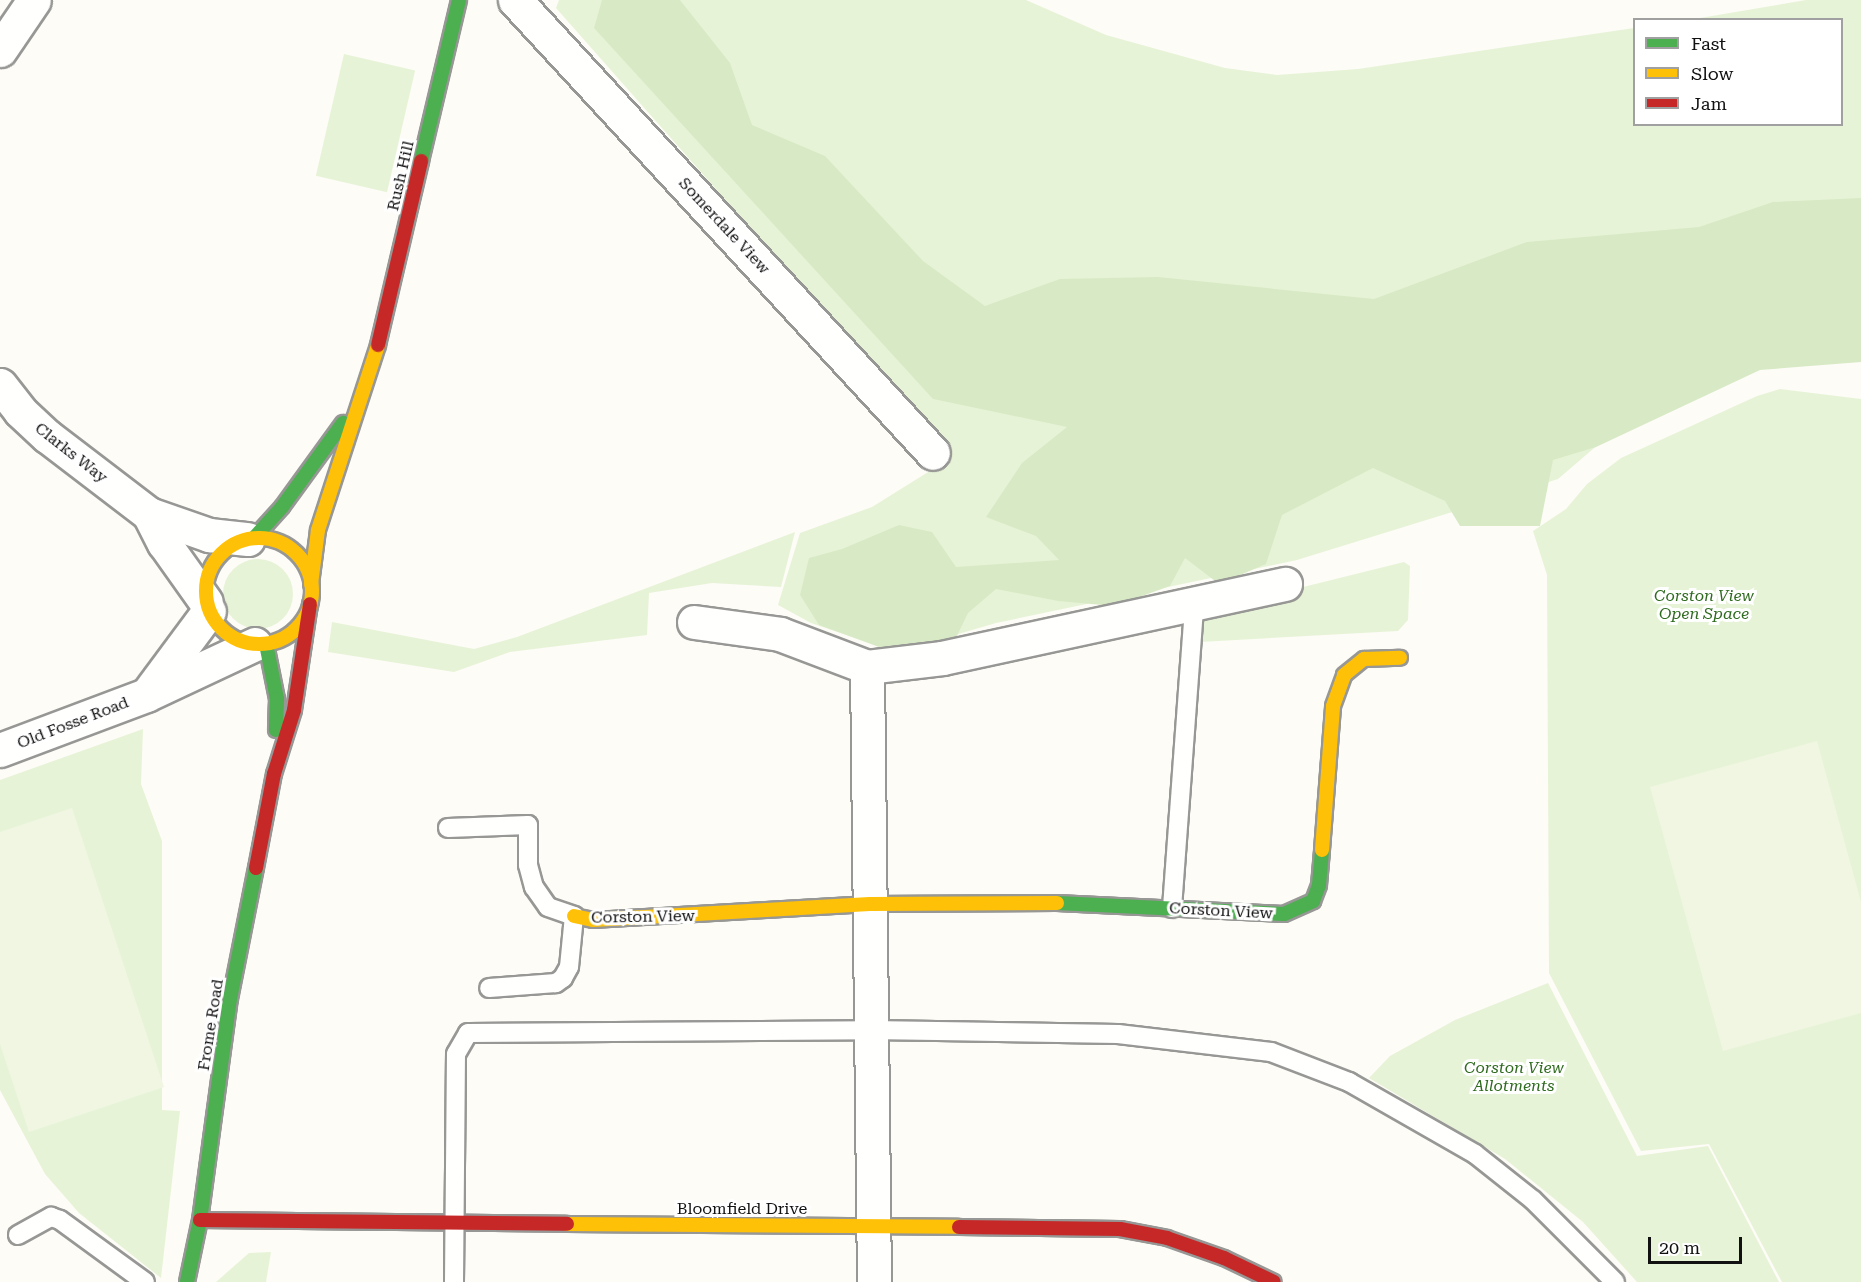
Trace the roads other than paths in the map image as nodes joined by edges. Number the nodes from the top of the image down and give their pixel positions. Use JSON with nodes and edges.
{"nodes":[{"id":1,"x":34,"y":0,"type":"edge"},
{"id":2,"x":459,"y":0,"type":"edge"},
{"id":3,"x":515,"y":0,"type":"edge"},
{"id":4,"x":0,"y":50,"type":"edge"},
{"id":5,"x":375,"y":359,"type":"junction"},
{"id":6,"x":0,"y":385,"type":"edge"},
{"id":7,"x":933,"y":453,"type":"dead end"},
{"id":8,"x":149,"y":514,"type":"junction"},
{"id":9,"x":251,"y":539,"type":"junction"},
{"id":10,"x":311,"y":584,"type":"junction"},
{"id":11,"x":1285,"y":584,"type":"dead end"},
{"id":12,"x":310,"y":604,"type":"junction"},
{"id":13,"x":208,"y":607,"type":"junction"},
{"id":14,"x":1194,"y":607,"type":"junction"},
{"id":15,"x":694,"y":622,"type":"dead end"},
{"id":16,"x":261,"y":644,"type":"junction"},
{"id":17,"x":1400,"y":658,"type":"dead end"},
{"id":18,"x":867,"y":667,"type":"junction"},
{"id":19,"x":146,"y":695,"type":"junction"},
{"id":20,"x":0,"y":750,"type":"edge"},
{"id":21,"x":274,"y":774,"type":"junction"},
{"id":22,"x":448,"y":828,"type":"dead end"},
{"id":23,"x":870,"y":904,"type":"junction"},
{"id":24,"x":1172,"y":908,"type":"junction"},
{"id":25,"x":574,"y":916,"type":"junction"},
{"id":26,"x":489,"y":988,"type":"dead end"},
{"id":27,"x":870,"y":1030,"type":"junction"},
{"id":28,"x":200,"y":1220,"type":"junction"},
{"id":29,"x":456,"y":1225,"type":"junction"},
{"id":30,"x":873,"y":1226,"type":"junction"},
{"id":31,"x":18,"y":1235,"type":"dead end"},
{"id":32,"x":145,"y":1282,"type":"edge"},
{"id":33,"x":187,"y":1282,"type":"edge"},
{"id":34,"x":454,"y":1282,"type":"edge"},
{"id":35,"x":874,"y":1282,"type":"edge"},
{"id":36,"x":1274,"y":1282,"type":"edge"},
{"id":37,"x":1615,"y":1282,"type":"edge"}],
"edges":[{"from":1,"to":4,"type":"street"},
{"from":2,"to":5,"type":"street","name":"Rush Hill"},
{"from":3,"to":7,"type":"street","name":"Somerdale View"},
{"from":5,"to":9,"type":"street","name":"Rush Hill"},
{"from":5,"to":10,"type":"street","name":"Rush Hill"},
{"from":6,"to":8,"type":"street","name":"Clarks Way"},
{"from":8,"to":9,"type":"street","name":"Clarks Way"},
{"from":8,"to":13,"type":"street","name":"Clarks Way"},
{"from":9,"to":10,"type":"street"},
{"from":9,"to":13,"type":"street"},
{"from":10,"to":12,"type":"street"},
{"from":11,"to":14,"type":"street"},
{"from":12,"to":16,"type":"street"},
{"from":12,"to":21,"type":"street","name":"Frome Road"},
{"from":13,"to":16,"type":"street"},
{"from":13,"to":19,"type":"street","name":"Old Fosse Road"},
{"from":14,"to":18,"type":"street"},
{"from":14,"to":24,"type":"lane"},
{"from":15,"to":18,"type":"street"},
{"from":16,"to":19,"type":"street","name":"Old Fosse Road"},
{"from":16,"to":21,"type":"street","name":"Frome Road"},
{"from":17,"to":24,"type":"street","name":"Corston View"},
{"from":18,"to":23,"type":"street"},
{"from":19,"to":20,"type":"street","name":"Old Fosse Road"},
{"from":21,"to":28,"type":"street","name":"Frome Road"},
{"from":22,"to":25,"type":"lane","name":"Corston View"},
{"from":23,"to":24,"type":"street","name":"Corston View"},
{"from":23,"to":25,"type":"street","name":"Corston View"},
{"from":23,"to":27,"type":"street"},
{"from":25,"to":26,"type":"lane"},
{"from":27,"to":29,"type":"lane"},
{"from":27,"to":30,"type":"street"},
{"from":27,"to":37,"type":"lane"},
{"from":28,"to":29,"type":"street","name":"Bloomfield Drive"},
{"from":28,"to":33,"type":"street","name":"Frome Road"},
{"from":29,"to":30,"type":"street","name":"Bloomfield Drive"},
{"from":29,"to":34,"type":"lane"},
{"from":30,"to":35,"type":"street"},
{"from":30,"to":36,"type":"street","name":"Bloomfield Drive"},
{"from":31,"to":32,"type":"lane"}]}
